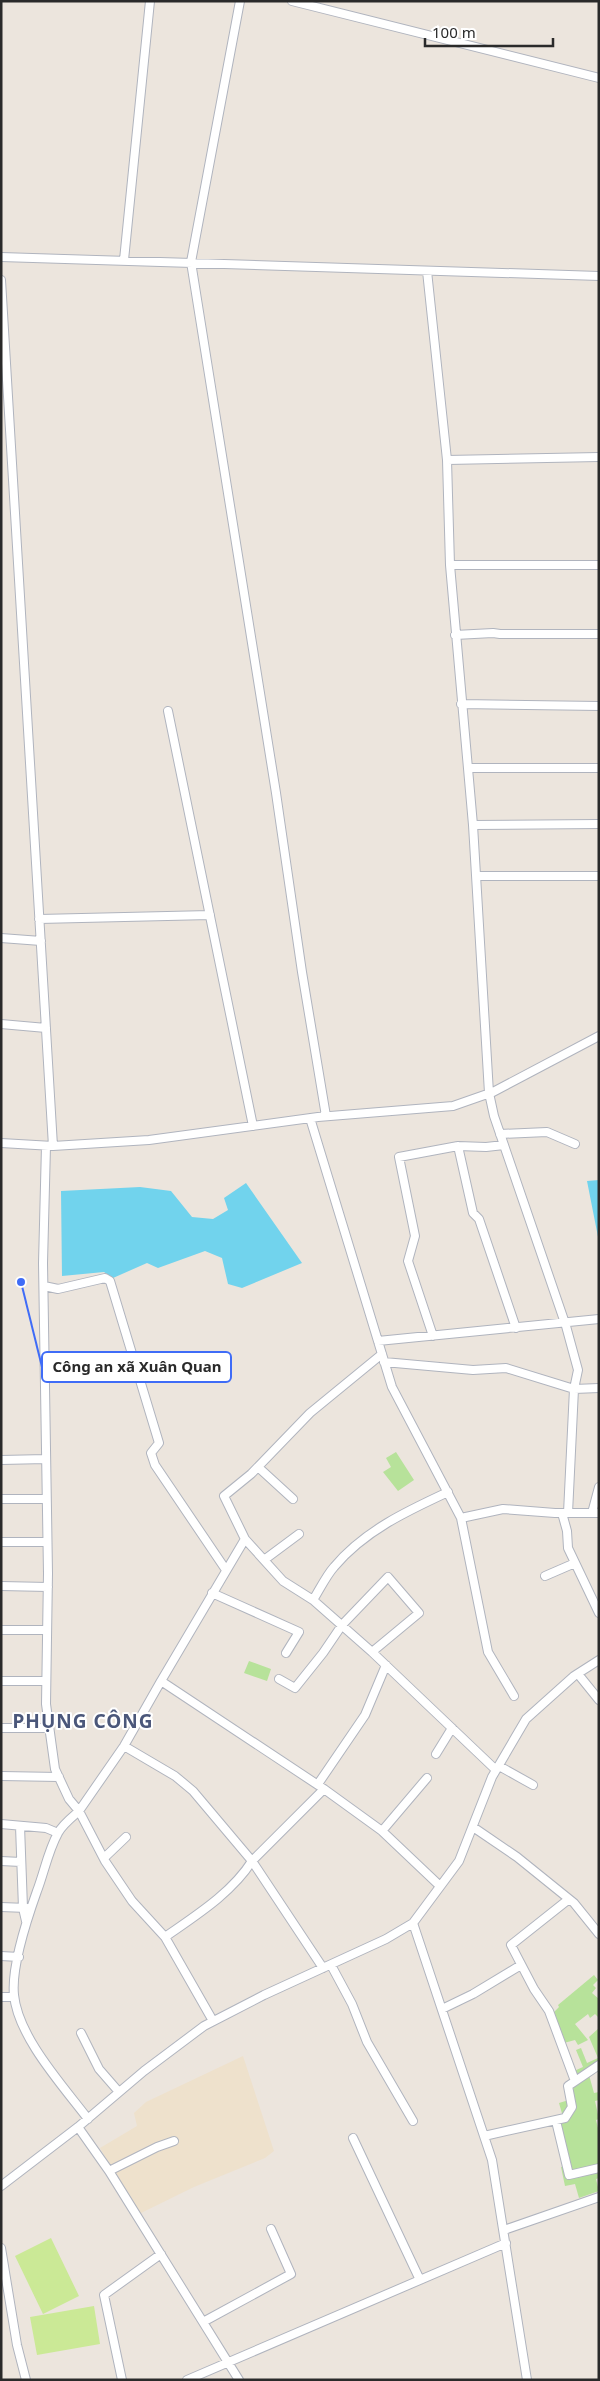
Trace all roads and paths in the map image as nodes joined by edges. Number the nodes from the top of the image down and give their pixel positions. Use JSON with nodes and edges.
{"nodes":[{"id":1,"x":150,"y":1,"type":"edge"},
{"id":2,"x":240,"y":1,"type":"edge"},
{"id":3,"x":292,"y":1,"type":"edge"},
{"id":4,"x":599,"y":78,"type":"edge"},
{"id":5,"x":1,"y":257,"type":"edge"},
{"id":6,"x":124,"y":260,"type":"junction"},
{"id":7,"x":191,"y":262,"type":"junction"},
{"id":8,"x":427,"y":271,"type":"junction"},
{"id":9,"x":599,"y":276,"type":"edge"},
{"id":10,"x":1,"y":280,"type":"edge"},
{"id":11,"x":1,"y":288,"type":"edge"},
{"id":12,"x":3,"y":349,"type":"edge"},
{"id":13,"x":11,"y":440,"type":"junction"},
{"id":14,"x":1,"y":441,"type":"edge"},
{"id":15,"x":599,"y":457,"type":"edge"},
{"id":16,"x":447,"y":460,"type":"junction"},
{"id":17,"x":599,"y":565,"type":"edge"},
{"id":18,"x":450,"y":566,"type":"junction"},
{"id":19,"x":599,"y":634,"type":"edge"},
{"id":20,"x":456,"y":635,"type":"junction"},
{"id":21,"x":461,"y":704,"type":"junction"},
{"id":22,"x":599,"y":706,"type":"edge"},
{"id":23,"x":168,"y":711,"type":"dead end"},
{"id":24,"x":468,"y":768,"type":"junction"},
{"id":25,"x":599,"y":768,"type":"edge"},
{"id":26,"x":473,"y":824,"type":"junction"},
{"id":27,"x":599,"y":824,"type":"edge"},
{"id":28,"x":476,"y":876,"type":"junction"},
{"id":29,"x":599,"y":876,"type":"edge"},
{"id":30,"x":210,"y":915,"type":"junction"},
{"id":31,"x":39,"y":919,"type":"junction"},
{"id":32,"x":1,"y":938,"type":"edge"},
{"id":33,"x":41,"y":941,"type":"junction"},
{"id":34,"x":1,"y":1024,"type":"edge"},
{"id":35,"x":46,"y":1028,"type":"junction"},
{"id":36,"x":599,"y":1036,"type":"edge"},
{"id":37,"x":489,"y":1093,"type":"junction"},
{"id":38,"x":326,"y":1116,"type":"junction"},
{"id":39,"x":310,"y":1118,"type":"junction"},
{"id":40,"x":254,"y":1126,"type":"junction"},
{"id":41,"x":500,"y":1134,"type":"junction"},
{"id":42,"x":1,"y":1143,"type":"edge"},
{"id":43,"x":575,"y":1144,"type":"dead end"},
{"id":44,"x":504,"y":1145,"type":"junction"},
{"id":45,"x":49,"y":1146,"type":"junction"},
{"id":46,"x":458,"y":1146,"type":"junction"},
{"id":47,"x":44,"y":1286,"type":"junction"},
{"id":48,"x":599,"y":1319,"type":"edge"},
{"id":49,"x":565,"y":1323,"type":"junction"},
{"id":50,"x":516,"y":1328,"type":"junction"},
{"id":51,"x":433,"y":1336,"type":"junction"},
{"id":52,"x":378,"y":1341,"type":"junction"},
{"id":53,"x":383,"y":1358,"type":"junction"},
{"id":54,"x":599,"y":1388,"type":"edge"},
{"id":55,"x":574,"y":1389,"type":"junction"},
{"id":56,"x":46,"y":1459,"type":"junction"},
{"id":57,"x":1,"y":1460,"type":"edge"},
{"id":58,"x":258,"y":1467,"type":"junction"},
{"id":59,"x":599,"y":1487,"type":"edge"},
{"id":60,"x":448,"y":1492,"type":"junction"},
{"id":61,"x":1,"y":1499,"type":"edge"},
{"id":62,"x":46,"y":1499,"type":"junction"},
{"id":63,"x":293,"y":1499,"type":"dead end"},
{"id":64,"x":565,"y":1513,"type":"junction"},
{"id":65,"x":595,"y":1513,"type":"edge"},
{"id":66,"x":461,"y":1518,"type":"junction"},
{"id":67,"x":299,"y":1534,"type":"dead end"},
{"id":68,"x":245,"y":1539,"type":"junction"},
{"id":69,"x":1,"y":1542,"type":"edge"},
{"id":70,"x":47,"y":1542,"type":"junction"},
{"id":71,"x":264,"y":1560,"type":"junction"},
{"id":72,"x":575,"y":1563,"type":"junction"},
{"id":73,"x":226,"y":1570,"type":"junction"},
{"id":74,"x":545,"y":1576,"type":"dead end"},
{"id":75,"x":1,"y":1586,"type":"edge"},
{"id":76,"x":48,"y":1587,"type":"junction"},
{"id":77,"x":212,"y":1593,"type":"junction"},
{"id":78,"x":314,"y":1600,"type":"junction"},
{"id":79,"x":599,"y":1613,"type":"edge"},
{"id":80,"x":342,"y":1625,"type":"junction"},
{"id":81,"x":1,"y":1630,"type":"edge"},
{"id":82,"x":47,"y":1630,"type":"junction"},
{"id":83,"x":372,"y":1652,"type":"junction"},
{"id":84,"x":286,"y":1653,"type":"dead end"},
{"id":85,"x":599,"y":1660,"type":"edge"},
{"id":86,"x":386,"y":1665,"type":"junction"},
{"id":87,"x":578,"y":1674,"type":"junction"},
{"id":88,"x":279,"y":1679,"type":"dead end"},
{"id":89,"x":1,"y":1681,"type":"edge"},
{"id":90,"x":46,"y":1681,"type":"junction"},
{"id":91,"x":161,"y":1681,"type":"junction"},
{"id":92,"x":514,"y":1696,"type":"dead end"},
{"id":93,"x":599,"y":1700,"type":"edge"},
{"id":94,"x":1,"y":1728,"type":"edge"},
{"id":95,"x":49,"y":1728,"type":"junction"},
{"id":96,"x":452,"y":1728,"type":"junction"},
{"id":97,"x":124,"y":1746,"type":"junction"},
{"id":98,"x":436,"y":1754,"type":"dead end"},
{"id":99,"x":497,"y":1768,"type":"junction"},
{"id":100,"x":1,"y":1776,"type":"edge"},
{"id":101,"x":58,"y":1777,"type":"junction"},
{"id":102,"x":427,"y":1778,"type":"dead end"},
{"id":103,"x":533,"y":1785,"type":"dead end"},
{"id":104,"x":321,"y":1787,"type":"junction"},
{"id":105,"x":79,"y":1811,"type":"junction"},
{"id":106,"x":1,"y":1824,"type":"edge"},
{"id":107,"x":20,"y":1826,"type":"junction"},
{"id":108,"x":472,"y":1827,"type":"junction"},
{"id":109,"x":382,"y":1831,"type":"junction"},
{"id":110,"x":58,"y":1833,"type":"junction"},
{"id":111,"x":126,"y":1837,"type":"dead end"},
{"id":112,"x":104,"y":1858,"type":"junction"},
{"id":113,"x":1,"y":1861,"type":"edge"},
{"id":114,"x":252,"y":1861,"type":"junction"},
{"id":115,"x":21,"y":1862,"type":"junction"},
{"id":116,"x":440,"y":1886,"type":"junction"},
{"id":117,"x":569,"y":1900,"type":"junction"},
{"id":118,"x":1,"y":1907,"type":"edge"},
{"id":119,"x":27,"y":1908,"type":"junction"},
{"id":120,"x":413,"y":1923,"type":"junction"},
{"id":121,"x":597,"y":1928,"type":"edge"},
{"id":122,"x":165,"y":1937,"type":"junction"},
{"id":123,"x":1,"y":1956,"type":"edge"},
{"id":124,"x":19,"y":1957,"type":"junction"},
{"id":125,"x":331,"y":1965,"type":"junction"},
{"id":126,"x":521,"y":1965,"type":"junction"},
{"id":127,"x":323,"y":1968,"type":"junction"},
{"id":128,"x":1,"y":1997,"type":"edge"},
{"id":129,"x":14,"y":1998,"type":"junction"},
{"id":130,"x":442,"y":2009,"type":"junction"},
{"id":131,"x":213,"y":2021,"type":"junction"},
{"id":132,"x":81,"y":2033,"type":"dead end"},
{"id":133,"x":599,"y":2065,"type":"edge"},
{"id":134,"x":575,"y":2081,"type":"junction"},
{"id":135,"x":119,"y":2092,"type":"junction"},
{"id":136,"x":88,"y":2119,"type":"junction"},
{"id":137,"x":414,"y":2121,"type":"dead end"},
{"id":138,"x":556,"y":2121,"type":"junction"},
{"id":139,"x":78,"y":2127,"type":"junction"},
{"id":140,"x":484,"y":2136,"type":"junction"},
{"id":141,"x":354,"y":2138,"type":"dead end"},
{"id":142,"x":174,"y":2141,"type":"dead end"},
{"id":143,"x":599,"y":2168,"type":"edge"},
{"id":144,"x":109,"y":2171,"type":"junction"},
{"id":145,"x":1,"y":2186,"type":"edge"},
{"id":146,"x":599,"y":2197,"type":"edge"},
{"id":147,"x":271,"y":2229,"type":"dead end"},
{"id":148,"x":504,"y":2230,"type":"junction"},
{"id":149,"x":506,"y":2243,"type":"junction"},
{"id":150,"x":1,"y":2248,"type":"edge"},
{"id":151,"x":161,"y":2254,"type":"junction"},
{"id":152,"x":420,"y":2280,"type":"junction"},
{"id":153,"x":203,"y":2322,"type":"junction"},
{"id":154,"x":228,"y":2362,"type":"junction"},
{"id":155,"x":26,"y":2380,"type":"edge"},
{"id":156,"x":122,"y":2380,"type":"edge"},
{"id":157,"x":187,"y":2380,"type":"edge"},
{"id":158,"x":239,"y":2380,"type":"edge"},
{"id":159,"x":527,"y":2380,"type":"edge"}],
"edges":[{"from":1,"to":6,"type":"street"},
{"from":2,"to":7,"type":"street"},
{"from":3,"to":4,"type":"street"},
{"from":5,"to":6,"type":"street"},
{"from":6,"to":7,"type":"street"},
{"from":7,"to":8,"type":"street"},
{"from":7,"to":38,"type":"street"},
{"from":8,"to":9,"type":"street"},
{"from":8,"to":16,"type":"street"},
{"from":10,"to":11,"type":"street"},
{"from":11,"to":12,"type":"street"},
{"from":12,"to":13,"type":"street"},
{"from":13,"to":14,"type":"street"},
{"from":13,"to":31,"type":"street"},
{"from":15,"to":16,"type":"street"},
{"from":16,"to":18,"type":"street"},
{"from":17,"to":18,"type":"street"},
{"from":18,"to":20,"type":"street"},
{"from":19,"to":20,"type":"street"},
{"from":20,"to":21,"type":"street"},
{"from":21,"to":22,"type":"street"},
{"from":21,"to":24,"type":"street"},
{"from":23,"to":30,"type":"street"},
{"from":24,"to":25,"type":"street"},
{"from":24,"to":26,"type":"street"},
{"from":26,"to":27,"type":"street"},
{"from":26,"to":28,"type":"street"},
{"from":28,"to":29,"type":"street"},
{"from":28,"to":37,"type":"street"},
{"from":30,"to":31,"type":"street"},
{"from":30,"to":40,"type":"street"},
{"from":31,"to":33,"type":"street"},
{"from":32,"to":33,"type":"street"},
{"from":33,"to":35,"type":"street"},
{"from":34,"to":35,"type":"street"},
{"from":35,"to":45,"type":"street"},
{"from":36,"to":37,"type":"street"},
{"from":37,"to":38,"type":"street"},
{"from":37,"to":41,"type":"street"},
{"from":38,"to":39,"type":"street"},
{"from":39,"to":40,"type":"street"},
{"from":39,"to":52,"type":"street"},
{"from":40,"to":45,"type":"street"},
{"from":41,"to":43,"type":"street"},
{"from":41,"to":44,"type":"street"},
{"from":42,"to":45,"type":"street"},
{"from":44,"to":46,"type":"street"},
{"from":44,"to":49,"type":"street"},
{"from":45,"to":47,"type":"street"},
{"from":46,"to":50,"type":"street"},
{"from":46,"to":51,"type":"street"},
{"from":47,"to":56,"type":"street"},
{"from":47,"to":73,"type":"street"},
{"from":48,"to":49,"type":"street"},
{"from":49,"to":50,"type":"street"},
{"from":49,"to":55,"type":"street"},
{"from":50,"to":51,"type":"street"},
{"from":51,"to":52,"type":"street"},
{"from":52,"to":53,"type":"street"},
{"from":53,"to":55,"type":"street"},
{"from":53,"to":58,"type":"street"},
{"from":53,"to":60,"type":"street"},
{"from":54,"to":55,"type":"street"},
{"from":55,"to":64,"type":"street"},
{"from":56,"to":57,"type":"street"},
{"from":56,"to":62,"type":"street"},
{"from":58,"to":63,"type":"street"},
{"from":58,"to":68,"type":"street"},
{"from":59,"to":65,"type":"street"},
{"from":60,"to":66,"type":"street"},
{"from":60,"to":78,"type":"street"},
{"from":61,"to":62,"type":"street"},
{"from":62,"to":70,"type":"street"},
{"from":64,"to":65,"type":"street"},
{"from":64,"to":66,"type":"street"},
{"from":64,"to":72,"type":"street"},
{"from":66,"to":92,"type":"street"},
{"from":67,"to":71,"type":"street"},
{"from":68,"to":71,"type":"street"},
{"from":68,"to":73,"type":"street"},
{"from":69,"to":70,"type":"street"},
{"from":70,"to":76,"type":"street"},
{"from":71,"to":78,"type":"street"},
{"from":72,"to":74,"type":"street"},
{"from":72,"to":79,"type":"street"},
{"from":73,"to":77,"type":"street"},
{"from":75,"to":76,"type":"street"},
{"from":76,"to":82,"type":"street"},
{"from":77,"to":84,"type":"street"},
{"from":77,"to":91,"type":"street"},
{"from":78,"to":80,"type":"street"},
{"from":80,"to":83,"type":"street"},
{"from":80,"to":83,"type":"street"},
{"from":80,"to":88,"type":"street"},
{"from":81,"to":82,"type":"street"},
{"from":82,"to":90,"type":"street"},
{"from":83,"to":86,"type":"street"},
{"from":85,"to":87,"type":"street"},
{"from":86,"to":96,"type":"street"},
{"from":86,"to":104,"type":"street"},
{"from":87,"to":93,"type":"street"},
{"from":87,"to":99,"type":"street"},
{"from":89,"to":90,"type":"street"},
{"from":90,"to":95,"type":"street"},
{"from":91,"to":97,"type":"street"},
{"from":91,"to":104,"type":"street"},
{"from":94,"to":95,"type":"street"},
{"from":95,"to":101,"type":"street"},
{"from":96,"to":98,"type":"street"},
{"from":96,"to":99,"type":"street"},
{"from":97,"to":105,"type":"street"},
{"from":97,"to":114,"type":"street"},
{"from":99,"to":103,"type":"street"},
{"from":99,"to":108,"type":"street"},
{"from":100,"to":101,"type":"street"},
{"from":101,"to":105,"type":"street"},
{"from":102,"to":109,"type":"street"},
{"from":104,"to":109,"type":"street"},
{"from":104,"to":114,"type":"street"},
{"from":105,"to":110,"type":"street"},
{"from":105,"to":112,"type":"street"},
{"from":106,"to":107,"type":"street"},
{"from":107,"to":110,"type":"street"},
{"from":107,"to":115,"type":"street"},
{"from":108,"to":116,"type":"street"},
{"from":108,"to":117,"type":"street"},
{"from":109,"to":116,"type":"street"},
{"from":110,"to":119,"type":"street"},
{"from":111,"to":112,"type":"street"},
{"from":112,"to":122,"type":"street"},
{"from":113,"to":115,"type":"street"},
{"from":114,"to":122,"type":"street"},
{"from":114,"to":127,"type":"street"},
{"from":115,"to":119,"type":"street"},
{"from":116,"to":120,"type":"street"},
{"from":117,"to":121,"type":"street"},
{"from":117,"to":126,"type":"street"},
{"from":118,"to":119,"type":"street"},
{"from":119,"to":124,"type":"street"},
{"from":120,"to":125,"type":"street"},
{"from":120,"to":130,"type":"street"},
{"from":122,"to":131,"type":"street"},
{"from":123,"to":124,"type":"street"},
{"from":124,"to":129,"type":"street"},
{"from":125,"to":127,"type":"street"},
{"from":125,"to":137,"type":"street"},
{"from":126,"to":130,"type":"street"},
{"from":126,"to":134,"type":"street"},
{"from":127,"to":131,"type":"street"},
{"from":128,"to":129,"type":"street"},
{"from":129,"to":136,"type":"street"},
{"from":130,"to":140,"type":"street"},
{"from":131,"to":135,"type":"street"},
{"from":132,"to":135,"type":"street"},
{"from":133,"to":134,"type":"street"},
{"from":134,"to":138,"type":"street"},
{"from":135,"to":136,"type":"street"},
{"from":136,"to":139,"type":"street"},
{"from":138,"to":140,"type":"street"},
{"from":138,"to":143,"type":"street"},
{"from":139,"to":144,"type":"street"},
{"from":139,"to":145,"type":"street"},
{"from":140,"to":148,"type":"street"},
{"from":141,"to":152,"type":"street"},
{"from":142,"to":144,"type":"street"},
{"from":144,"to":151,"type":"street"},
{"from":146,"to":148,"type":"street"},
{"from":147,"to":153,"type":"street"},
{"from":148,"to":149,"type":"street"},
{"from":149,"to":152,"type":"street"},
{"from":149,"to":159,"type":"street"},
{"from":150,"to":155,"type":"street"},
{"from":151,"to":153,"type":"street"},
{"from":151,"to":156,"type":"street"},
{"from":152,"to":154,"type":"street"},
{"from":153,"to":154,"type":"street"},
{"from":154,"to":157,"type":"street"},
{"from":154,"to":158,"type":"street"}]}
